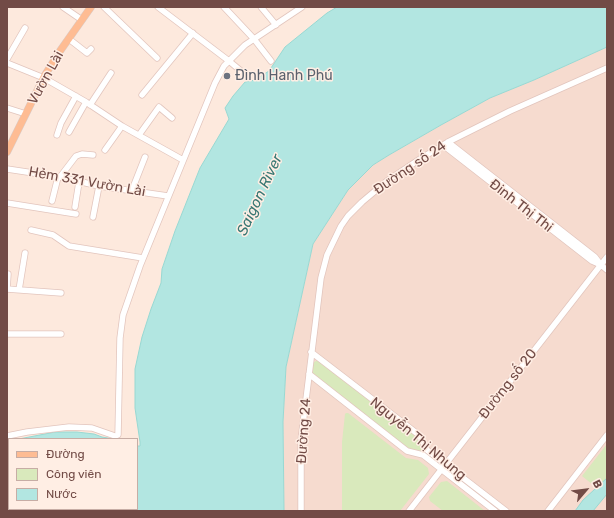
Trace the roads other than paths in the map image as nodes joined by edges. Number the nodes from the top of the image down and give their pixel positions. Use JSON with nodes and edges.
{"nodes":[{"id":1,"x":62,"y":7,"type":"edge"},
{"id":2,"x":91,"y":7,"type":"edge"},
{"id":3,"x":104,"y":7,"type":"edge"},
{"id":4,"x":158,"y":7,"type":"edge"},
{"id":5,"x":224,"y":7,"type":"edge"},
{"id":6,"x":261,"y":7,"type":"edge"},
{"id":7,"x":302,"y":7,"type":"edge"},
{"id":8,"x":82,"y":20,"type":"junction"},
{"id":9,"x":276,"y":25,"type":"junction"},
{"id":10,"x":26,"y":28,"type":"dead end"},
{"id":11,"x":193,"y":33,"type":"junction"},
{"id":12,"x":69,"y":39,"type":"junction"},
{"id":13,"x":254,"y":39,"type":"junction"},
{"id":14,"x":91,"y":49,"type":"dead end"},
{"id":15,"x":158,"y":58,"type":"dead end"},
{"id":16,"x":7,"y":59,"type":"edge"},
{"id":17,"x":229,"y":61,"type":"junction"},
{"id":18,"x":271,"y":61,"type":"dead end"},
{"id":19,"x":7,"y":63,"type":"edge"},
{"id":20,"x":607,"y":68,"type":"edge"},
{"id":21,"x":241,"y":71,"type":"dead end"},
{"id":22,"x":111,"y":73,"type":"dead end"},
{"id":23,"x":44,"y":78,"type":"junction"},
{"id":24,"x":142,"y":95,"type":"dead end"},
{"id":25,"x":76,"y":96,"type":"junction"},
{"id":26,"x":88,"y":103,"type":"junction"},
{"id":27,"x":7,"y":108,"type":"edge"},
{"id":28,"x":26,"y":114,"type":"junction"},
{"id":29,"x":172,"y":118,"type":"dead end"},
{"id":30,"x":122,"y":126,"type":"junction"},
{"id":31,"x":69,"y":132,"type":"dead end"},
{"id":32,"x":57,"y":135,"type":"dead end"},
{"id":33,"x":138,"y":135,"type":"junction"},
{"id":34,"x":446,"y":144,"type":"junction"},
{"id":35,"x":105,"y":150,"type":"dead end"},
{"id":36,"x":7,"y":152,"type":"edge"},
{"id":37,"x":93,"y":155,"type":"dead end"},
{"id":38,"x":145,"y":157,"type":"dead end"},
{"id":39,"x":183,"y":160,"type":"junction"},
{"id":40,"x":7,"y":169,"type":"edge"},
{"id":41,"x":59,"y":177,"type":"junction"},
{"id":42,"x":79,"y":182,"type":"junction"},
{"id":43,"x":99,"y":186,"type":"junction"},
{"id":44,"x":132,"y":190,"type":"junction"},
{"id":45,"x":168,"y":196,"type":"junction"},
{"id":46,"x":52,"y":201,"type":"dead end"},
{"id":47,"x":7,"y":202,"type":"edge"},
{"id":48,"x":75,"y":207,"type":"dead end"},
{"id":49,"x":76,"y":214,"type":"dead end"},
{"id":50,"x":93,"y":217,"type":"dead end"},
{"id":51,"x":31,"y":230,"type":"dead end"},
{"id":52,"x":25,"y":252,"type":"dead end"},
{"id":53,"x":607,"y":257,"type":"edge"},
{"id":54,"x":143,"y":258,"type":"junction"},
{"id":55,"x":601,"y":265,"type":"junction"},
{"id":56,"x":607,"y":270,"type":"edge"},
{"id":57,"x":8,"y":274,"type":"edge"},
{"id":58,"x":7,"y":289,"type":"edge"},
{"id":59,"x":19,"y":290,"type":"junction"},
{"id":60,"x":61,"y":293,"type":"dead end"},
{"id":61,"x":7,"y":334,"type":"edge"},
{"id":62,"x":61,"y":334,"type":"dead end"},
{"id":63,"x":311,"y":352,"type":"junction"},
{"id":64,"x":309,"y":374,"type":"junction"},
{"id":65,"x":607,"y":435,"type":"edge"},
{"id":66,"x":7,"y":436,"type":"edge"},
{"id":67,"x":445,"y":463,"type":"junction"},
{"id":68,"x":441,"y":469,"type":"junction"},
{"id":69,"x":301,"y":509,"type":"edge"},
{"id":70,"x":78,"y":510,"type":"edge"},
{"id":71,"x":85,"y":511,"type":"edge"},
{"id":72,"x":307,"y":511,"type":"edge"},
{"id":73,"x":409,"y":511,"type":"edge"},
{"id":74,"x":495,"y":511,"type":"edge"},
{"id":75,"x":506,"y":511,"type":"edge"},
{"id":76,"x":548,"y":511,"type":"edge"}],
"edges":[{"from":1,"to":8,"type":"street"},
{"from":2,"to":8,"type":"main road","name":"Vườn Lài"},
{"from":3,"to":15,"type":"street"},
{"from":4,"to":11,"type":"street"},
{"from":5,"to":13,"type":"street"},
{"from":6,"to":9,"type":"street"},
{"from":7,"to":9,"type":"street"},
{"from":8,"to":12,"type":"main road","name":"Vườn Lài"},
{"from":9,"to":13,"type":"street"},
{"from":10,"to":16,"type":"street"},
{"from":11,"to":17,"type":"street"},
{"from":11,"to":24,"type":"street"},
{"from":12,"to":14,"type":"street"},
{"from":12,"to":23,"type":"main road","name":"Vườn Lài"},
{"from":13,"to":17,"type":"street"},
{"from":13,"to":18,"type":"street"},
{"from":17,"to":21,"type":"street"},
{"from":17,"to":39,"type":"street"},
{"from":19,"to":23,"type":"street"},
{"from":20,"to":34,"type":"street","name":"Đường số 24"},
{"from":22,"to":26,"type":"street"},
{"from":23,"to":25,"type":"street"},
{"from":23,"to":28,"type":"main road","name":"Vườn Lài"},
{"from":25,"to":26,"type":"street"},
{"from":25,"to":32,"type":"street"},
{"from":26,"to":30,"type":"street"},
{"from":26,"to":31,"type":"street"},
{"from":27,"to":28,"type":"street"},
{"from":28,"to":36,"type":"main road","name":"Vườn Lài"},
{"from":29,"to":33,"type":"street"},
{"from":30,"to":33,"type":"street"},
{"from":30,"to":35,"type":"street"},
{"from":33,"to":39,"type":"street"},
{"from":34,"to":55,"type":"street","name":"Đinh Thị Thi"},
{"from":34,"to":63,"type":"street","name":"Đường số 24"},
{"from":37,"to":41,"type":"street"},
{"from":38,"to":44,"type":"street"},
{"from":39,"to":45,"type":"street"},
{"from":40,"to":41,"type":"street","name":"Hẻm 331 Vườn Lài"},
{"from":41,"to":42,"type":"street","name":"Hẻm 331 Vườn Lài"},
{"from":41,"to":46,"type":"street"},
{"from":42,"to":43,"type":"street","name":"Hẻm 331 Vườn Lài"},
{"from":42,"to":48,"type":"street"},
{"from":43,"to":44,"type":"street","name":"Hẻm 331 Vườn Lài"},
{"from":43,"to":50,"type":"street"},
{"from":44,"to":45,"type":"street","name":"Hẻm 331 Vườn Lài"},
{"from":45,"to":54,"type":"street"},
{"from":47,"to":49,"type":"street"},
{"from":51,"to":54,"type":"street"},
{"from":52,"to":59,"type":"street"},
{"from":53,"to":55,"type":"street","name":"Đường số 20"},
{"from":54,"to":66,"type":"street"},
{"from":55,"to":56,"type":"street","name":"Đinh Thị Thi"},
{"from":55,"to":67,"type":"street","name":"Đường số 20"},
{"from":57,"to":58,"type":"street"},
{"from":58,"to":59,"type":"street"},
{"from":59,"to":60,"type":"street"},
{"from":61,"to":62,"type":"street"},
{"from":63,"to":64,"type":"street","name":"Đường 24"},
{"from":63,"to":67,"type":"street","name":"Nguyễn Thị Nhung"},
{"from":64,"to":68,"type":"street","name":"Nguyễn Thị Nhung"},
{"from":64,"to":69,"type":"street","name":"Đường 24"},
{"from":65,"to":76,"type":"street"},
{"from":67,"to":68,"type":"street","name":"Đường số 20"},
{"from":67,"to":75,"type":"street","name":"Nguyễn Thị Nhung"},
{"from":68,"to":73,"type":"street","name":"Đường số 20"},
{"from":68,"to":74,"type":"street","name":"Nguyễn Thị Nhung"},
{"from":69,"to":72,"type":"street"},
{"from":70,"to":71,"type":"street"}]}
